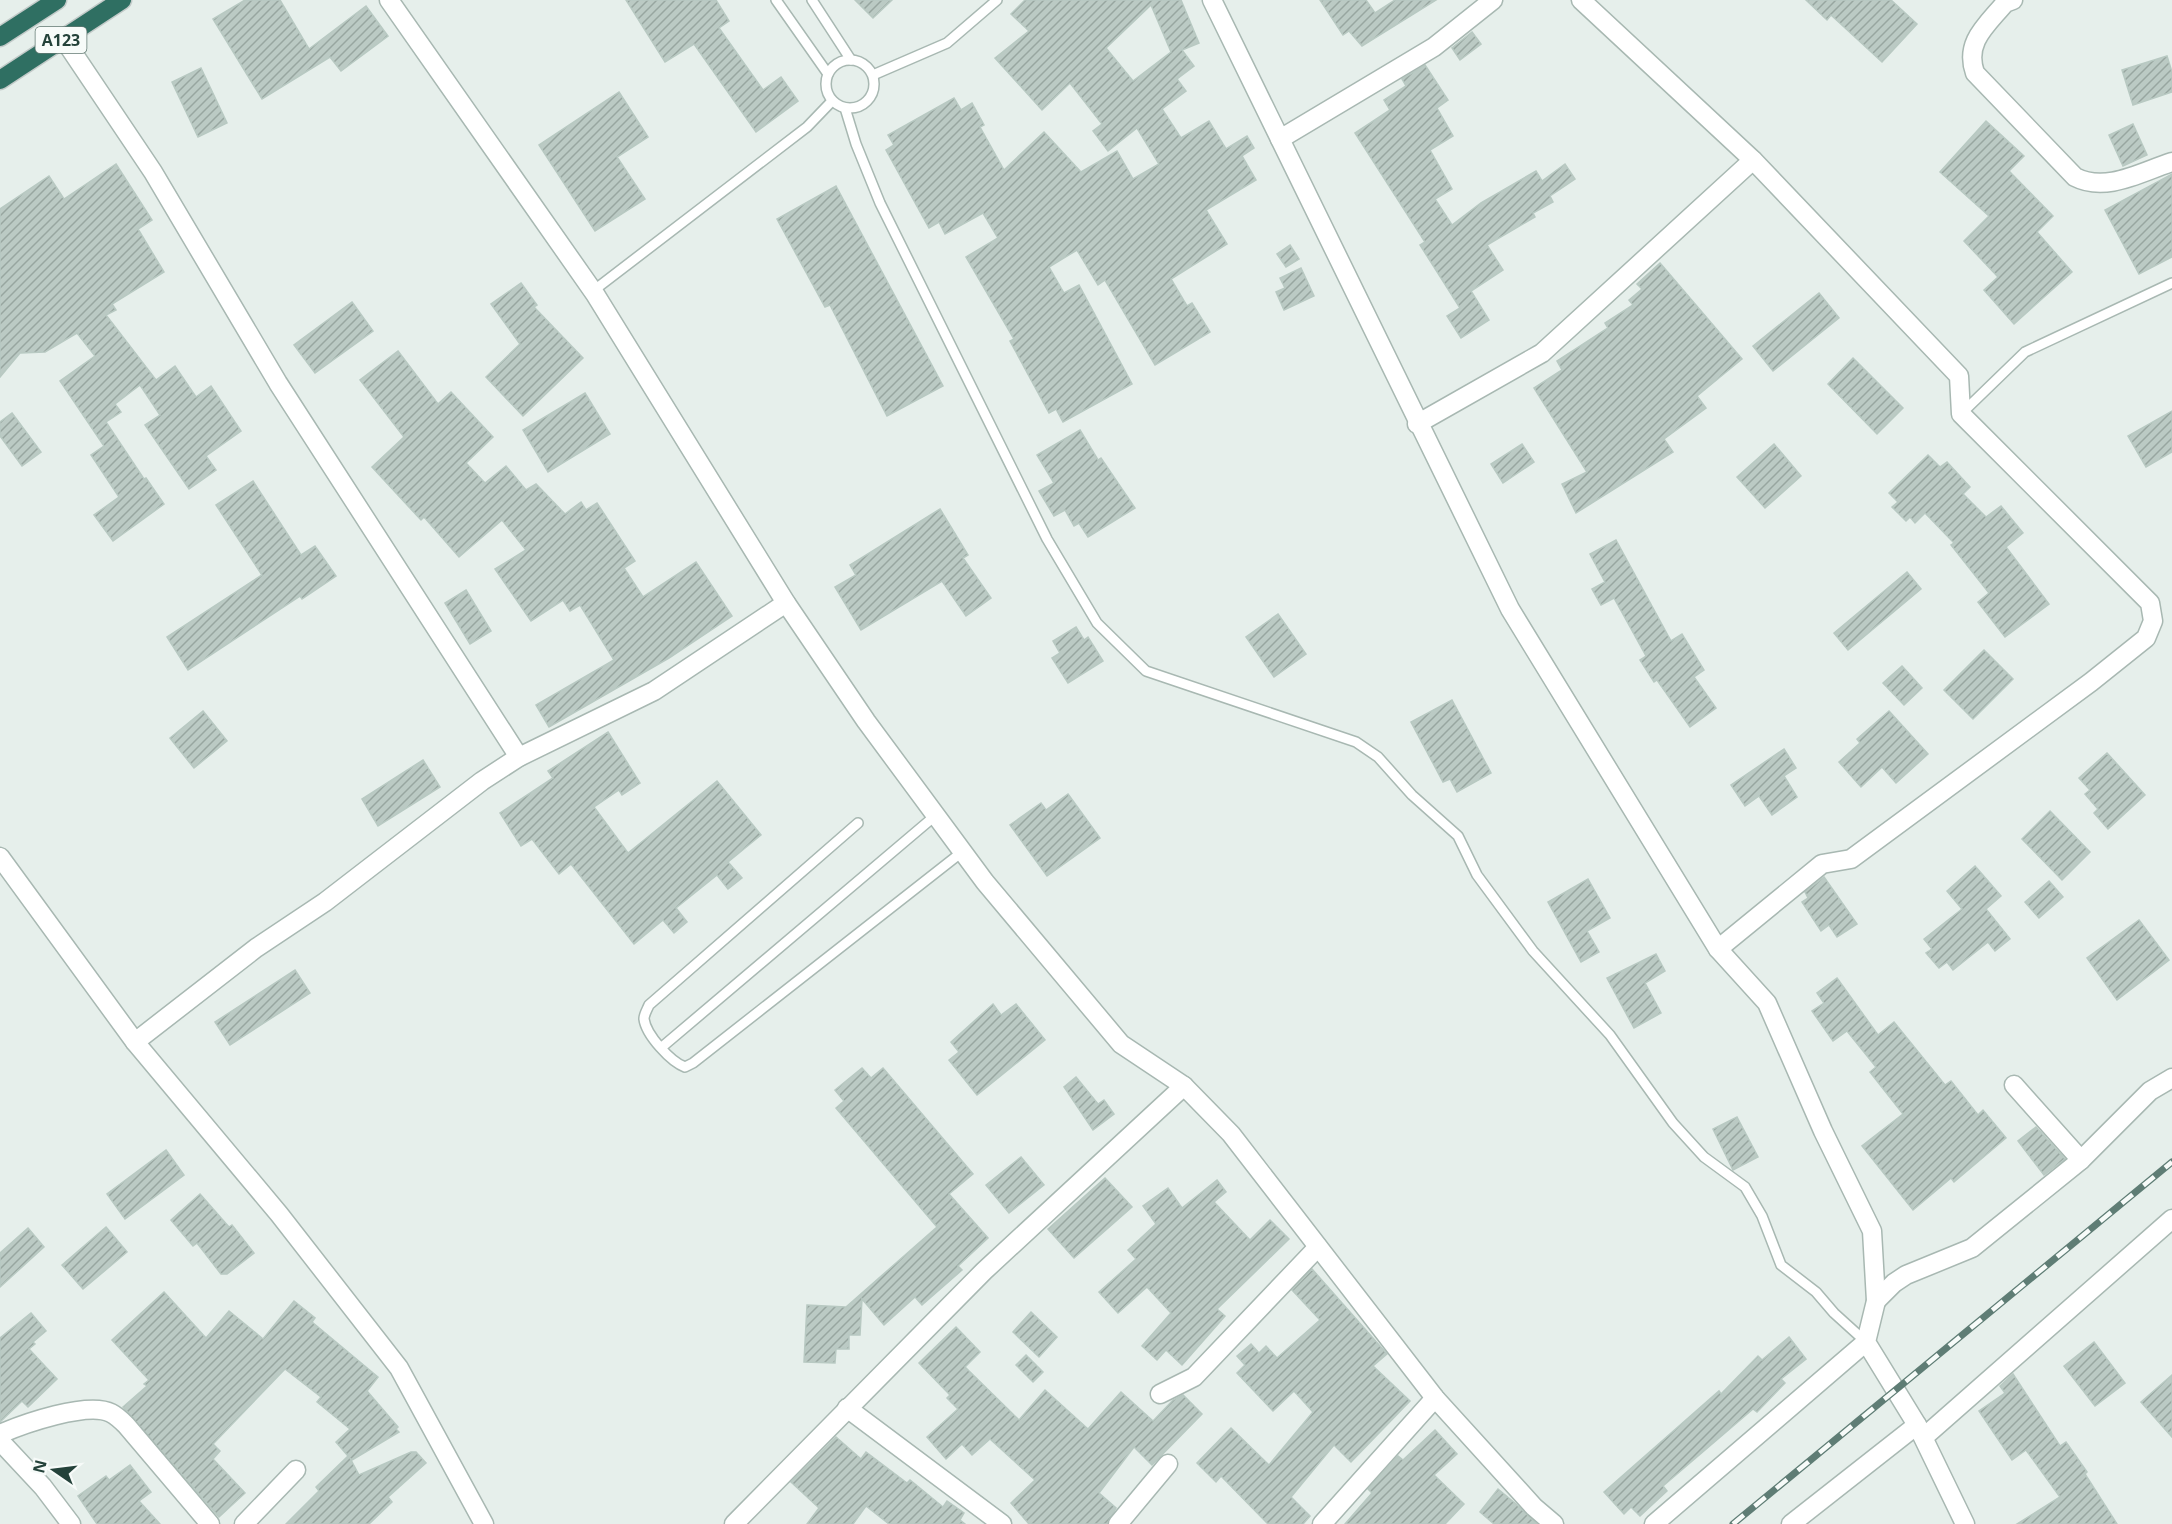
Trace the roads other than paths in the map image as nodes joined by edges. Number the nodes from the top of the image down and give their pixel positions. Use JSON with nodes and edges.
{"nodes":[{"id":1,"x":57,"y":0,"type":"edge"},
{"id":2,"x":122,"y":0,"type":"edge"},
{"id":3,"x":389,"y":0,"type":"edge"},
{"id":4,"x":776,"y":0,"type":"edge"},
{"id":5,"x":812,"y":0,"type":"edge"},
{"id":6,"x":997,"y":0,"type":"edge"},
{"id":7,"x":1212,"y":0,"type":"edge"},
{"id":8,"x":1493,"y":0,"type":"edge"},
{"id":9,"x":1581,"y":0,"type":"edge"},
{"id":10,"x":2006,"y":1,"type":"edge"},
{"id":11,"x":0,"y":37,"type":"edge"},
{"id":12,"x":63,"y":39,"type":"junction"},
{"id":13,"x":851,"y":60,"type":"junction"},
{"id":14,"x":828,"y":74,"type":"junction"},
{"id":15,"x":873,"y":75,"type":"junction"},
{"id":16,"x":0,"y":80,"type":"edge"},
{"id":17,"x":832,"y":100,"type":"junction"},
{"id":18,"x":845,"y":108,"type":"junction"},
{"id":19,"x":1280,"y":139,"type":"junction"},
{"id":20,"x":1753,"y":160,"type":"junction"},
{"id":21,"x":2172,"y":162,"type":"edge"},
{"id":22,"x":2172,"y":283,"type":"edge"},
{"id":23,"x":593,"y":291,"type":"junction"},
{"id":24,"x":1961,"y":414,"type":"junction"},
{"id":25,"x":1418,"y":424,"type":"junction"},
{"id":26,"x":786,"y":603,"type":"junction"},
{"id":27,"x":519,"y":757,"type":"junction"},
{"id":28,"x":936,"y":815,"type":"junction"},
{"id":29,"x":858,"y":823,"type":"dead end"},
{"id":30,"x":962,"y":852,"type":"junction"},
{"id":31,"x":0,"y":857,"type":"edge"},
{"id":32,"x":1718,"y":949,"type":"junction"},
{"id":33,"x":135,"y":1042,"type":"junction"},
{"id":34,"x":663,"y":1047,"type":"junction"},
{"id":35,"x":2172,"y":1078,"type":"edge"},
{"id":36,"x":2014,"y":1085,"type":"dead end"},
{"id":37,"x":1184,"y":1086,"type":"junction"},
{"id":38,"x":2081,"y":1160,"type":"junction"},
{"id":39,"x":2172,"y":1219,"type":"edge"},
{"id":40,"x":1318,"y":1247,"type":"junction"},
{"id":41,"x":1876,"y":1301,"type":"junction"},
{"id":42,"x":1866,"y":1342,"type":"junction"},
{"id":43,"x":1160,"y":1394,"type":"dead end"},
{"id":44,"x":1435,"y":1398,"type":"junction"},
{"id":45,"x":847,"y":1408,"type":"junction"},
{"id":46,"x":1921,"y":1431,"type":"junction"},
{"id":47,"x":0,"y":1434,"type":"edge"},
{"id":48,"x":0,"y":1440,"type":"edge"},
{"id":49,"x":1168,"y":1464,"type":"dead end"},
{"id":50,"x":296,"y":1470,"type":"dead end"},
{"id":51,"x":993,"y":1522,"type":"edge"},
{"id":52,"x":71,"y":1524,"type":"edge"},
{"id":53,"x":210,"y":1524,"type":"edge"},
{"id":54,"x":244,"y":1524,"type":"edge"},
{"id":55,"x":484,"y":1524,"type":"edge"},
{"id":56,"x":734,"y":1524,"type":"edge"},
{"id":57,"x":1118,"y":1524,"type":"edge"},
{"id":58,"x":1322,"y":1524,"type":"edge"},
{"id":59,"x":1554,"y":1524,"type":"edge"},
{"id":60,"x":1654,"y":1524,"type":"edge"},
{"id":61,"x":1791,"y":1524,"type":"edge"},
{"id":62,"x":1965,"y":1524,"type":"edge"}],
"edges":[{"from":1,"to":11,"type":"highway","number":"A123"},
{"from":2,"to":12,"type":"highway","number":"A123"},
{"from":3,"to":23,"type":"street"},
{"from":4,"to":14,"type":"lane"},
{"from":5,"to":13,"type":"lane"},
{"from":6,"to":15,"type":"lane"},
{"from":7,"to":19,"type":"street"},
{"from":8,"to":19,"type":"street"},
{"from":9,"to":20,"type":"street"},
{"from":10,"to":21,"type":"street"},
{"from":12,"to":16,"type":"highway","number":"A123"},
{"from":12,"to":27,"type":"street"},
{"from":13,"to":14,"type":"lane"},
{"from":13,"to":15,"type":"lane"},
{"from":14,"to":17,"type":"lane"},
{"from":15,"to":18,"type":"lane"},
{"from":17,"to":18,"type":"lane"},
{"from":17,"to":23,"type":"lane"},
{"from":18,"to":42,"type":"lane"},
{"from":19,"to":25,"type":"street"},
{"from":20,"to":24,"type":"street"},
{"from":20,"to":25,"type":"street"},
{"from":22,"to":24,"type":"lane"},
{"from":23,"to":26,"type":"street"},
{"from":24,"to":32,"type":"street"},
{"from":25,"to":32,"type":"street"},
{"from":26,"to":27,"type":"street"},
{"from":26,"to":28,"type":"street"},
{"from":27,"to":33,"type":"street"},
{"from":28,"to":30,"type":"street"},
{"from":28,"to":34,"type":"lane"},
{"from":29,"to":34,"type":"lane"},
{"from":30,"to":34,"type":"lane"},
{"from":30,"to":37,"type":"street"},
{"from":31,"to":33,"type":"street"},
{"from":32,"to":41,"type":"street"},
{"from":33,"to":55,"type":"street"},
{"from":35,"to":38,"type":"street"},
{"from":36,"to":38,"type":"street"},
{"from":37,"to":40,"type":"street"},
{"from":37,"to":45,"type":"street"},
{"from":38,"to":41,"type":"street"},
{"from":39,"to":46,"type":"street"},
{"from":40,"to":43,"type":"street"},
{"from":40,"to":44,"type":"street"},
{"from":41,"to":42,"type":"street"},
{"from":42,"to":46,"type":"street"},
{"from":42,"to":60,"type":"street"},
{"from":44,"to":58,"type":"street"},
{"from":44,"to":59,"type":"street"},
{"from":45,"to":51,"type":"street"},
{"from":45,"to":56,"type":"street"},
{"from":46,"to":61,"type":"street"},
{"from":46,"to":62,"type":"street"},
{"from":47,"to":53,"type":"street"},
{"from":48,"to":52,"type":"street"},
{"from":49,"to":57,"type":"street"},
{"from":50,"to":54,"type":"street"}]}
